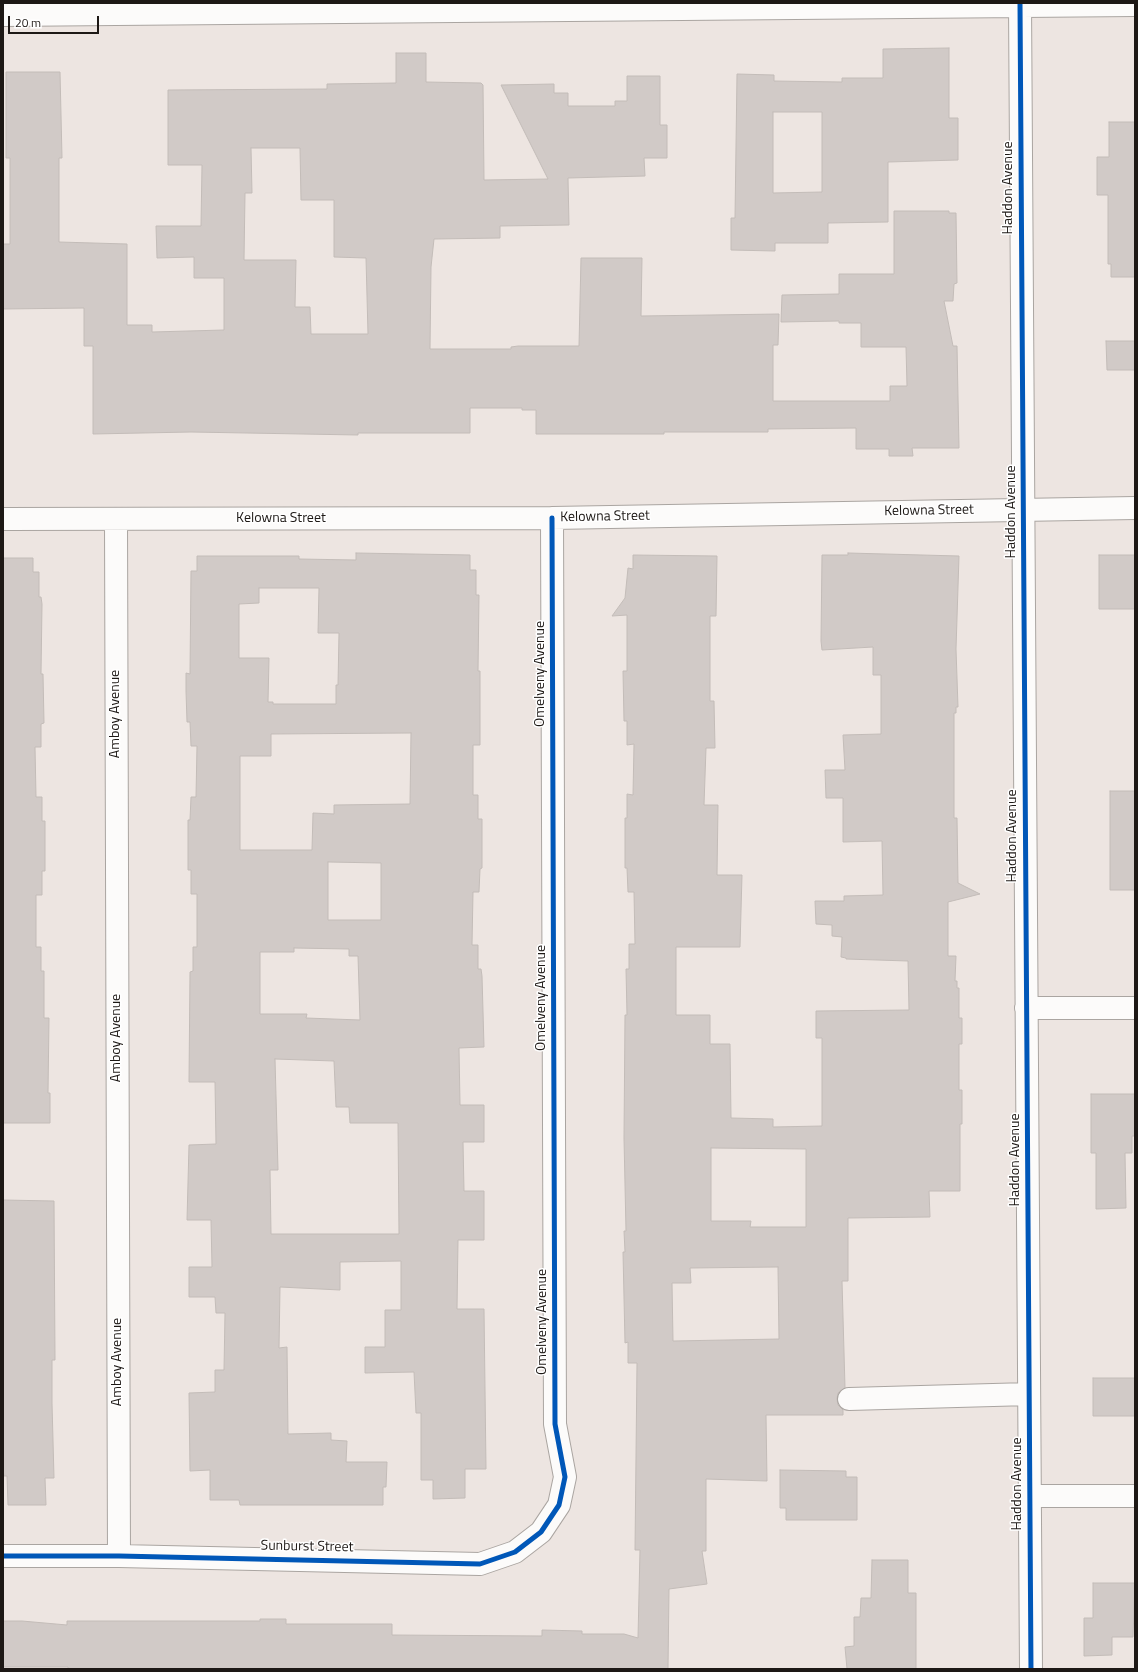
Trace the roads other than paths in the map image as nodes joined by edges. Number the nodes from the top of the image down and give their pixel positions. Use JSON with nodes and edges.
{"nodes":[{"id":1,"x":1020,"y":5,"type":"edge"},
{"id":2,"x":1135,"y":5,"type":"edge"},
{"id":3,"x":110,"y":9,"type":"edge"},
{"id":4,"x":3,"y":15,"type":"edge"},
{"id":5,"x":1135,"y":508,"type":"edge"},
{"id":6,"x":1024,"y":509,"type":"junction"},
{"id":7,"x":552,"y":518,"type":"junction"},
{"id":8,"x":3,"y":519,"type":"edge"},
{"id":9,"x":116,"y":520,"type":"junction"},
{"id":10,"x":1026,"y":1008,"type":"junction"},
{"id":11,"x":1135,"y":1008,"type":"edge"},
{"id":12,"x":1029,"y":1394,"type":"junction"},
{"id":13,"x":849,"y":1399,"type":"dead end"},
{"id":14,"x":565,"y":1477,"type":"joint"},
{"id":15,"x":1030,"y":1496,"type":"junction"},
{"id":16,"x":1135,"y":1496,"type":"edge"},
{"id":17,"x":3,"y":1556,"type":"edge"},
{"id":18,"x":119,"y":1556,"type":"junction"},
{"id":19,"x":1031,"y":1669,"type":"edge"}],
"edges":[{"from":1,"to":2,"type":"street"},
{"from":1,"to":3,"type":"street"},
{"from":1,"to":6,"type":"street","name":"Haddon Avenue"},
{"from":3,"to":4,"type":"street"},
{"from":5,"to":6,"type":"street","name":"Kelowna Street"},
{"from":6,"to":7,"type":"street","name":"Kelowna Street"},
{"from":6,"to":10,"type":"street","name":"Haddon Avenue"},
{"from":7,"to":9,"type":"street","name":"Kelowna Street"},
{"from":7,"to":14,"type":"street","name":"Omelveny Avenue"},
{"from":8,"to":9,"type":"street","name":"Kelowna Street"},
{"from":9,"to":18,"type":"street","name":"Amboy Avenue"},
{"from":10,"to":11,"type":"street"},
{"from":10,"to":12,"type":"street","name":"Haddon Avenue"},
{"from":12,"to":13,"type":"street"},
{"from":12,"to":15,"type":"street","name":"Haddon Avenue"},
{"from":14,"to":18,"type":"street","name":"Sunburst Street"},
{"from":15,"to":16,"type":"street"},
{"from":15,"to":19,"type":"street","name":"Haddon Avenue"},
{"from":17,"to":18,"type":"street","name":"Sunburst Street"}]}
